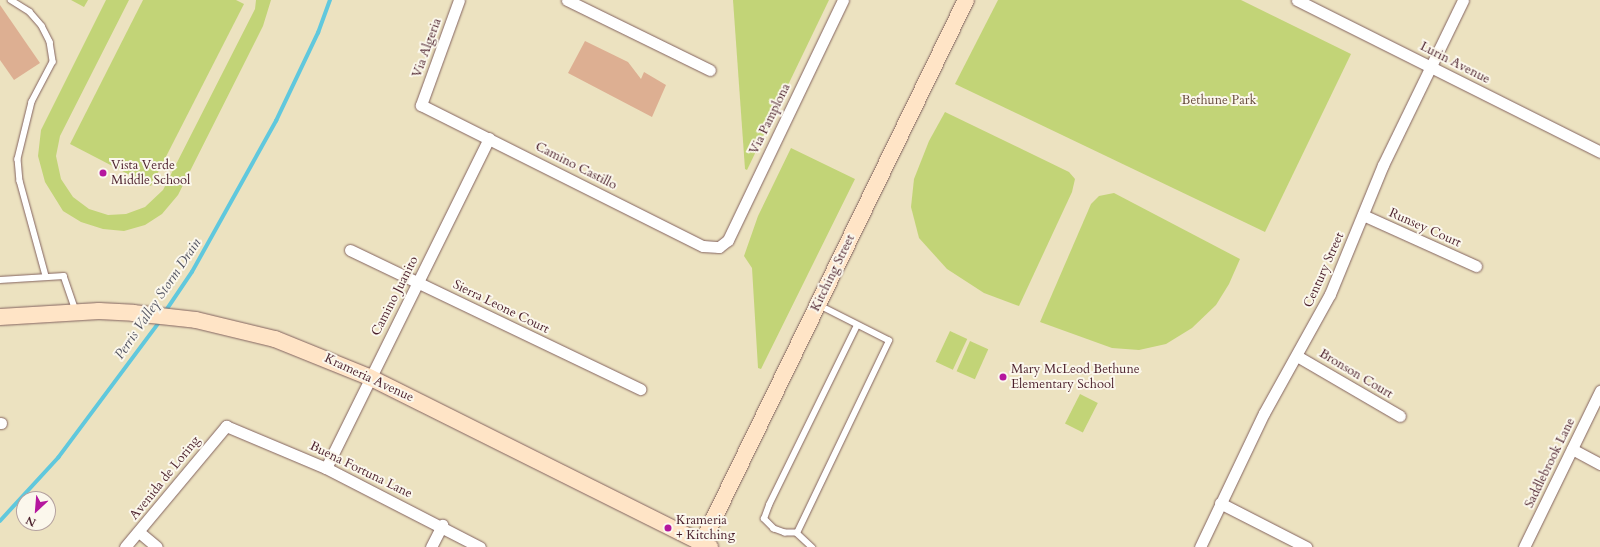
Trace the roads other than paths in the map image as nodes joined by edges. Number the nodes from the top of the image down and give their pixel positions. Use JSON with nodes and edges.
{"nodes":[{"id":1,"x":11,"y":0,"type":"edge"},
{"id":2,"x":459,"y":0,"type":"edge"},
{"id":3,"x":567,"y":0,"type":"edge"},
{"id":4,"x":843,"y":0,"type":"edge"},
{"id":5,"x":966,"y":0,"type":"edge"},
{"id":6,"x":1297,"y":0,"type":"edge"},
{"id":7,"x":1463,"y":0,"type":"edge"},
{"id":8,"x":1431,"y":67,"type":"junction"},
{"id":9,"x":710,"y":70,"type":"dead end"},
{"id":10,"x":421,"y":105,"type":"joint"},
{"id":11,"x":489,"y":138,"type":"junction"},
{"id":12,"x":1600,"y":152,"type":"edge"},
{"id":13,"x":1363,"y":215,"type":"junction"},
{"id":14,"x":718,"y":247,"type":"joint"},
{"id":15,"x":350,"y":250,"type":"dead end"},
{"id":16,"x":1476,"y":266,"type":"dead end"},
{"id":17,"x":46,"y":276,"type":"junction"},
{"id":18,"x":0,"y":280,"type":"edge"},
{"id":19,"x":418,"y":282,"type":"junction"},
{"id":20,"x":818,"y":305,"type":"junction"},
{"id":21,"x":76,"y":311,"type":"junction"},
{"id":22,"x":0,"y":317,"type":"edge"},
{"id":23,"x":857,"y":325,"type":"junction"},
{"id":24,"x":1297,"y":356,"type":"junction"},
{"id":25,"x":370,"y":377,"type":"junction"},
{"id":26,"x":640,"y":389,"type":"dead end"},
{"id":27,"x":1600,"y":390,"type":"edge"},
{"id":28,"x":1400,"y":416,"type":"dead end"},
{"id":29,"x":226,"y":426,"type":"joint"},
{"id":30,"x":1572,"y":449,"type":"junction"},
{"id":31,"x":1600,"y":464,"type":"edge"},
{"id":32,"x":326,"y":468,"type":"junction"},
{"id":33,"x":1220,"y":503,"type":"junction"},
{"id":34,"x":442,"y":525,"type":"junction"},
{"id":35,"x":139,"y":532,"type":"junction"},
{"id":36,"x":797,"y":533,"type":"junction"},
{"id":37,"x":704,"y":546,"type":"edge"},
{"id":38,"x":125,"y":547,"type":"edge"},
{"id":39,"x":157,"y":547,"type":"edge"},
{"id":40,"x":431,"y":547,"type":"edge"},
{"id":41,"x":480,"y":547,"type":"edge"},
{"id":42,"x":812,"y":547,"type":"edge"},
{"id":43,"x":1200,"y":547,"type":"edge"},
{"id":44,"x":1306,"y":547,"type":"edge"},
{"id":45,"x":1524,"y":547,"type":"edge"}],
"edges":[{"from":1,"to":17,"type":"lane"},
{"from":2,"to":10,"type":"street","name":"Via Algeria"},
{"from":3,"to":9,"type":"street"},
{"from":4,"to":14,"type":"street","name":"Via Pamplona"},
{"from":5,"to":20,"type":"street","name":"Kitching Street"},
{"from":6,"to":8,"type":"street","name":"Lurin Avenue"},
{"from":7,"to":8,"type":"street","name":"Century Street"},
{"from":8,"to":12,"type":"street","name":"Lurin Avenue"},
{"from":8,"to":13,"type":"street","name":"Century Street"},
{"from":10,"to":11,"type":"street","name":"Camino Castillo"},
{"from":11,"to":14,"type":"street","name":"Camino Castillo"},
{"from":11,"to":19,"type":"street","name":"Camino Juanito"},
{"from":13,"to":16,"type":"street","name":"Runsey Court"},
{"from":13,"to":24,"type":"street","name":"Century Street"},
{"from":15,"to":19,"type":"street","name":"Sierra Leone Court"},
{"from":17,"to":18,"type":"lane"},
{"from":17,"to":21,"type":"lane"},
{"from":19,"to":25,"type":"street","name":"Camino Juanito"},
{"from":19,"to":26,"type":"street","name":"Sierra Leone Court"},
{"from":20,"to":23,"type":"lane"},
{"from":20,"to":37,"type":"street","name":"Kitching Street"},
{"from":21,"to":22,"type":"street","name":"Krameria Avenue"},
{"from":21,"to":25,"type":"street","name":"Krameria Avenue"},
{"from":23,"to":36,"type":"lane"},
{"from":23,"to":36,"type":"lane"},
{"from":24,"to":28,"type":"street","name":"Bronson Court"},
{"from":24,"to":33,"type":"street","name":"Century Street"},
{"from":25,"to":32,"type":"street","name":"Camino Juanito"},
{"from":25,"to":37,"type":"street","name":"Krameria Avenue"},
{"from":27,"to":30,"type":"street","name":"Saddlebrook Lane"},
{"from":29,"to":32,"type":"street","name":"Buena Fortuna Lane"},
{"from":29,"to":35,"type":"street","name":"Avenida de Loring"},
{"from":30,"to":31,"type":"street"},
{"from":30,"to":45,"type":"street","name":"Saddlebrook Lane"},
{"from":32,"to":34,"type":"street","name":"Buena Fortuna Lane"},
{"from":33,"to":43,"type":"street","name":"Century Street"},
{"from":33,"to":44,"type":"street"},
{"from":34,"to":40,"type":"street"},
{"from":34,"to":41,"type":"street","name":"Buena Fortuna Lane"},
{"from":35,"to":38,"type":"street","name":"Avenida de Loring"},
{"from":35,"to":39,"type":"street"},
{"from":36,"to":42,"type":"lane"}]}
